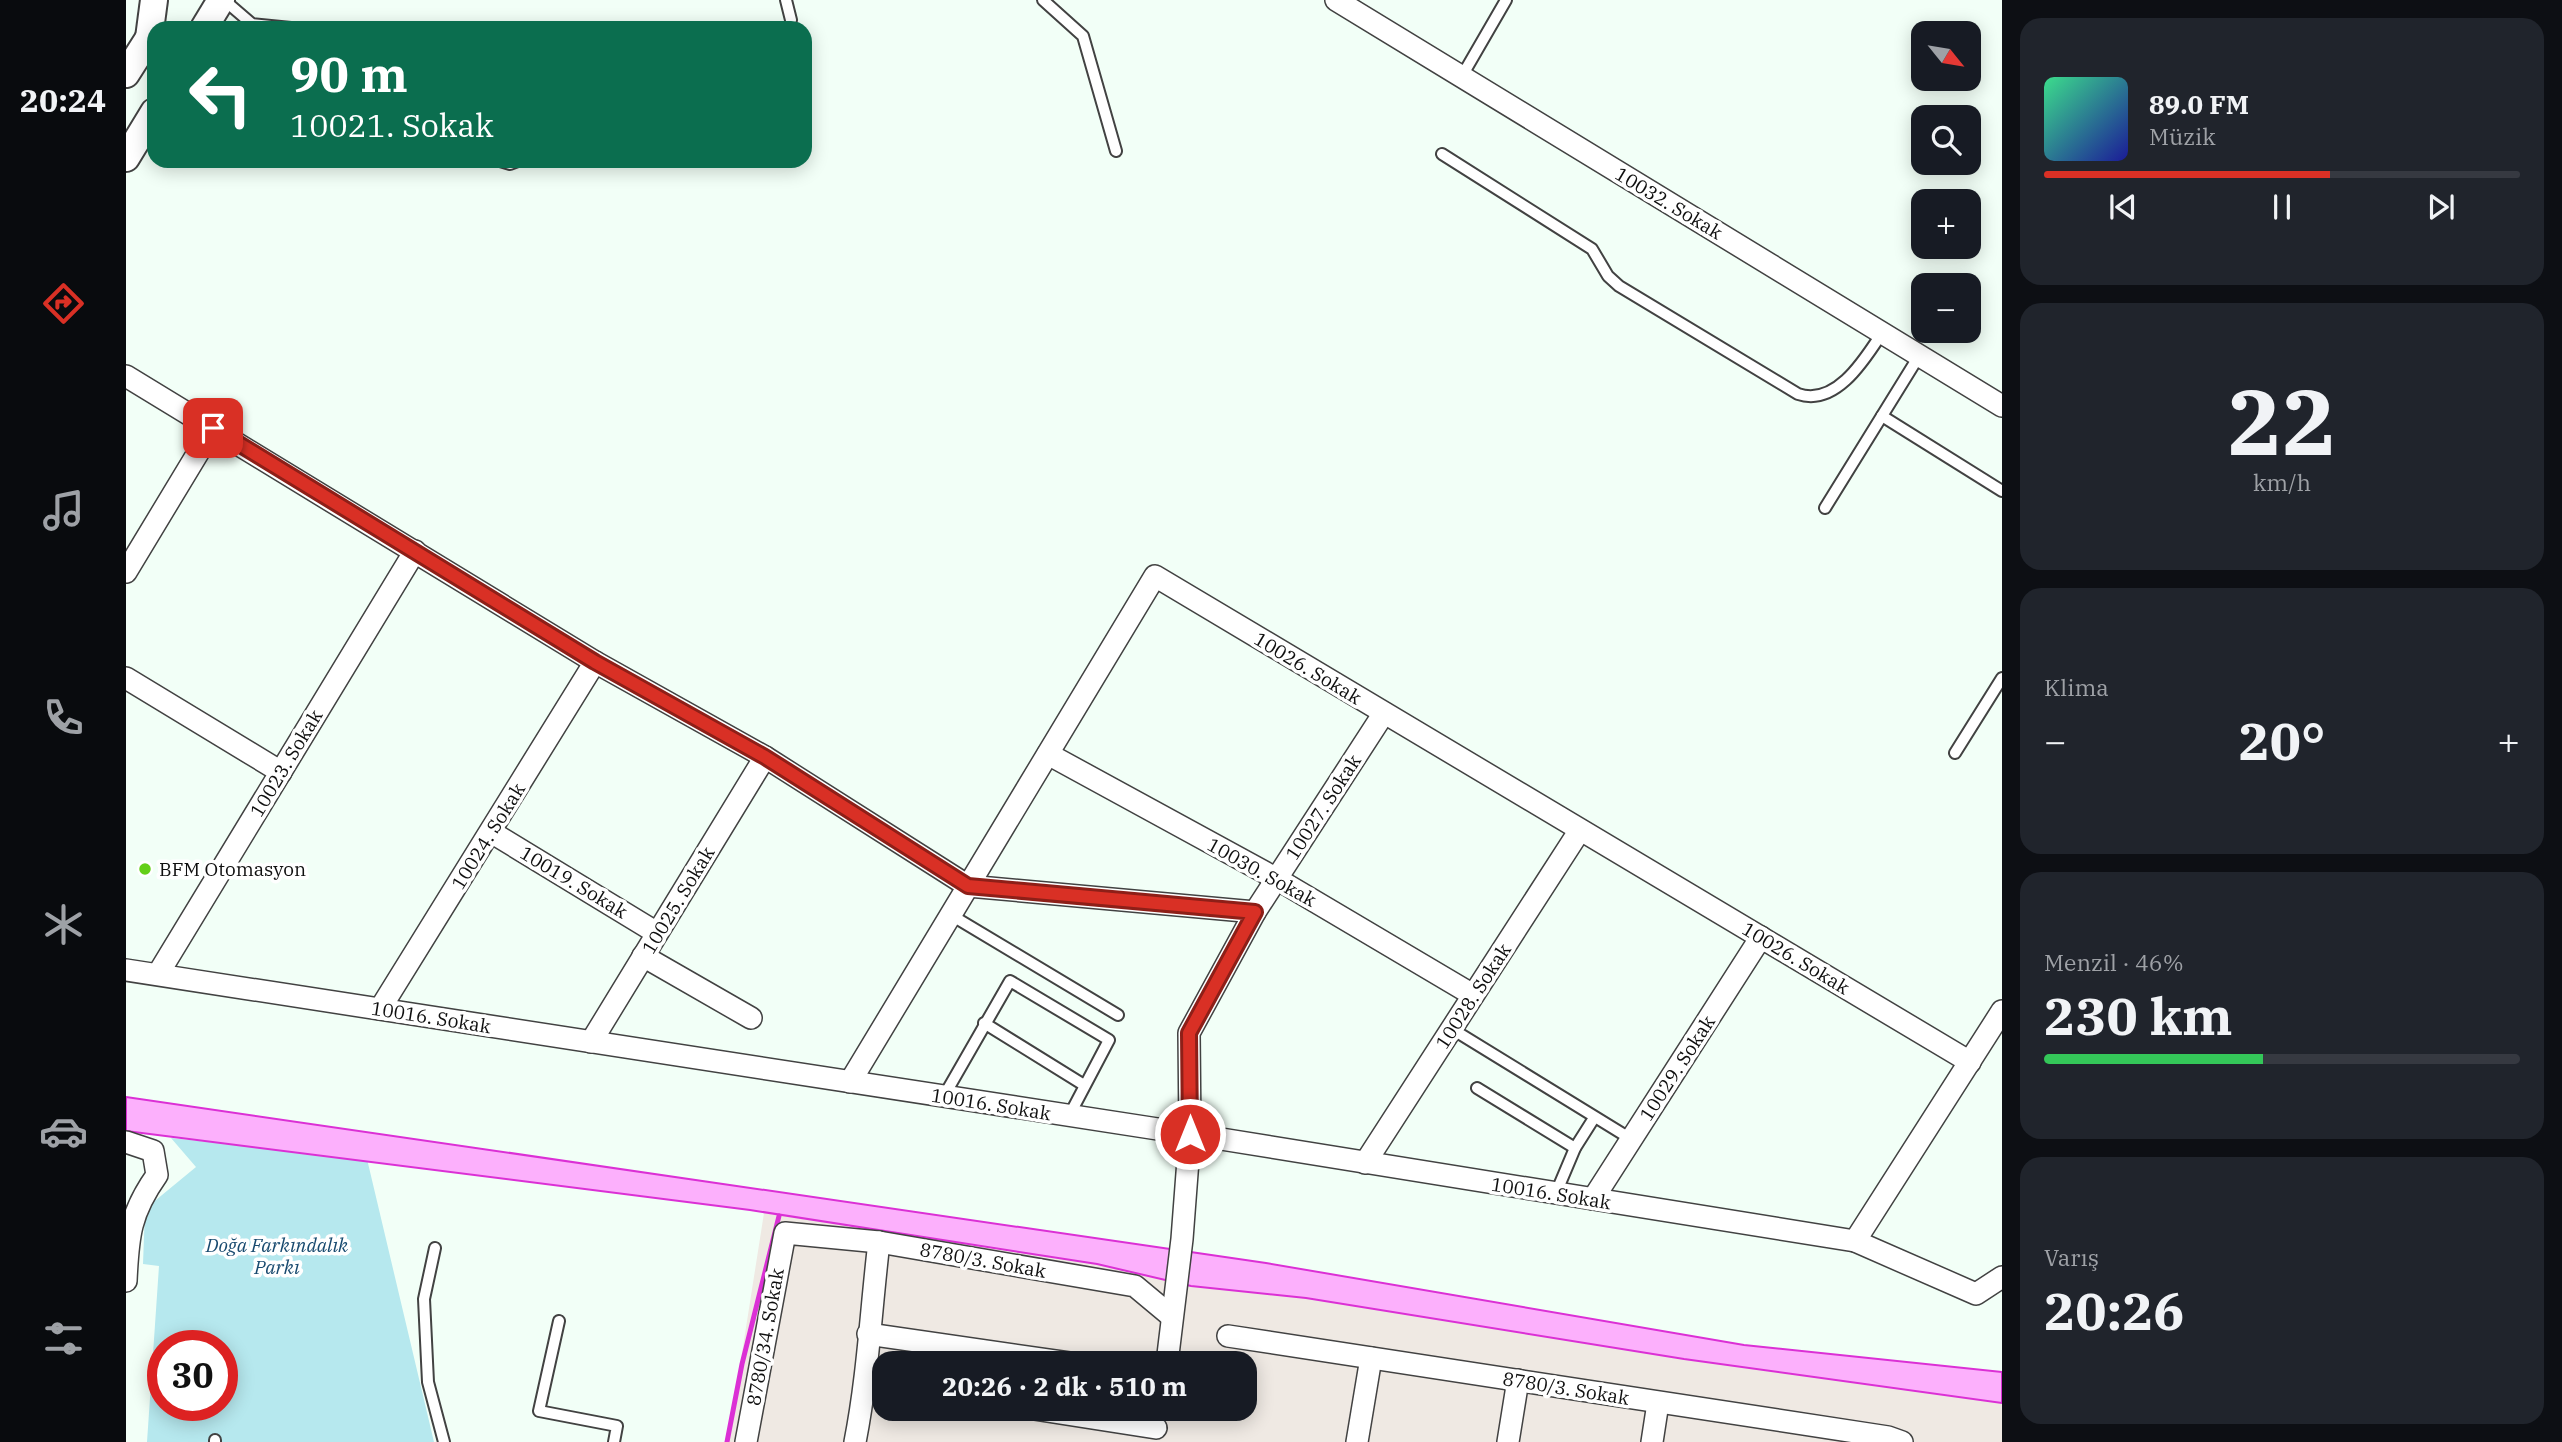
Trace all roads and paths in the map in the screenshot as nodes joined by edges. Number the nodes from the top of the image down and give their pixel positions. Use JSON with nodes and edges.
{"nodes":[{"id":1,"x":154,"y":0,"type":"edge"},
{"id":2,"x":173,"y":0,"type":"edge"},
{"id":3,"x":223,"y":0,"type":"edge"},
{"id":4,"x":786,"y":0,"type":"edge"},
{"id":5,"x":1043,"y":0,"type":"edge"},
{"id":6,"x":1336,"y":0,"type":"edge"},
{"id":7,"x":1506,"y":0,"type":"edge"},
{"id":8,"x":791,"y":20,"type":"dead end"},
{"id":9,"x":153,"y":21,"type":"edge"},
{"id":10,"x":160,"y":21,"type":"edge"},
{"id":11,"x":209,"y":21,"type":"edge"},
{"id":12,"x":248,"y":21,"type":"edge"},
{"id":13,"x":147,"y":41,"type":"edge"},
{"id":14,"x":126,"y":74,"type":"edge"},
{"id":15,"x":1462,"y":76,"type":"junction"},
{"id":16,"x":147,"y":124,"type":"edge"},
{"id":17,"x":1116,"y":151,"type":"dead end"},
{"id":18,"x":1442,"y":154,"type":"dead end"},
{"id":19,"x":126,"y":158,"type":"edge"},
{"id":20,"x":1882,"y":333,"type":"junction"},
{"id":21,"x":1919,"y":356,"type":"junction"},
{"id":22,"x":126,"y":376,"type":"edge"},
{"id":23,"x":2002,"y":406,"type":"edge"},
{"id":24,"x":1882,"y":415,"type":"junction"},
{"id":25,"x":213,"y":428,"type":"junction"},
{"id":26,"x":2002,"y":491,"type":"edge"},
{"id":27,"x":1825,"y":508,"type":"dead end"},
{"id":28,"x":415,"y":551,"type":"junction"},
{"id":29,"x":126,"y":572,"type":"edge"},
{"id":30,"x":595,"y":662,"type":"junction"},
{"id":31,"x":126,"y":678,"type":"edge"},
{"id":32,"x":2002,"y":678,"type":"edge"},
{"id":33,"x":1384,"y":713,"type":"junction"},
{"id":34,"x":1955,"y":753,"type":"dead end"},
{"id":35,"x":1048,"y":754,"type":"junction"},
{"id":36,"x":765,"y":757,"type":"junction"},
{"id":37,"x":281,"y":772,"type":"junction"},
{"id":38,"x":1580,"y":830,"type":"junction"},
{"id":39,"x":491,"y":832,"type":"junction"},
{"id":40,"x":1277,"y":879,"type":"junction"},
{"id":41,"x":968,"y":886,"type":"junction"},
{"id":42,"x":1255,"y":912,"type":"junction"},
{"id":43,"x":951,"y":915,"type":"junction"},
{"id":44,"x":657,"y":933,"type":"junction"},
{"id":45,"x":1761,"y":937,"type":"junction"},
{"id":46,"x":643,"y":956,"type":"junction"},
{"id":47,"x":126,"y":970,"type":"edge"},
{"id":48,"x":158,"y":974,"type":"junction"},
{"id":49,"x":1473,"y":995,"type":"junction"},
{"id":50,"x":380,"y":1009,"type":"junction"},
{"id":51,"x":2002,"y":1011,"type":"edge"},
{"id":52,"x":1118,"y":1015,"type":"dead end"},
{"id":53,"x":751,"y":1018,"type":"dead end"},
{"id":54,"x":984,"y":1023,"type":"junction"},
{"id":55,"x":1452,"y":1029,"type":"junction"},
{"id":56,"x":591,"y":1042,"type":"junction"},
{"id":57,"x":1970,"y":1062,"type":"junction"},
{"id":58,"x":850,"y":1083,"type":"junction"},
{"id":59,"x":1084,"y":1085,"type":"junction"},
{"id":60,"x":1477,"y":1088,"type":"dead end"},
{"id":61,"x":944,"y":1096,"type":"junction"},
{"id":62,"x":1069,"y":1116,"type":"junction"},
{"id":63,"x":1594,"y":1118,"type":"junction"},
{"id":64,"x":1190,"y":1134,"type":"junction"},
{"id":65,"x":1631,"y":1139,"type":"junction"},
{"id":66,"x":126,"y":1142,"type":"edge"},
{"id":67,"x":1575,"y":1148,"type":"junction"},
{"id":68,"x":1365,"y":1163,"type":"junction"},
{"id":69,"x":1556,"y":1194,"type":"junction"},
{"id":70,"x":1593,"y":1199,"type":"junction"},
{"id":71,"x":785,"y":1233,"type":"joint"},
{"id":72,"x":1855,"y":1241,"type":"junction"},
{"id":73,"x":879,"y":1242,"type":"junction"},
{"id":74,"x":435,"y":1248,"type":"dead end"},
{"id":75,"x":2002,"y":1277,"type":"edge"},
{"id":76,"x":126,"y":1282,"type":"edge"},
{"id":77,"x":1173,"y":1306,"type":"junction"},
{"id":78,"x":559,"y":1321,"type":"dead end"},
{"id":79,"x":868,"y":1334,"type":"junction"},
{"id":80,"x":1228,"y":1336,"type":"dead end"},
{"id":81,"x":986,"y":1351,"type":"edge"},
{"id":82,"x":1168,"y":1351,"type":"edge"},
{"id":83,"x":1371,"y":1358,"type":"junction"},
{"id":84,"x":872,"y":1363,"type":"edge"},
{"id":85,"x":1518,"y":1380,"type":"junction"},
{"id":86,"x":872,"y":1393,"type":"edge"},
{"id":87,"x":1658,"y":1403,"type":"junction"},
{"id":88,"x":1120,"y":1421,"type":"edge"},
{"id":89,"x":1156,"y":1426,"type":"edge"},
{"id":90,"x":444,"y":1442,"type":"edge"},
{"id":91,"x":614,"y":1442,"type":"edge"},
{"id":92,"x":746,"y":1442,"type":"edge"},
{"id":93,"x":855,"y":1442,"type":"edge"},
{"id":94,"x":1357,"y":1442,"type":"edge"},
{"id":95,"x":1508,"y":1442,"type":"edge"},
{"id":96,"x":1652,"y":1442,"type":"edge"},
{"id":97,"x":1902,"y":1442,"type":"edge"}],
"edges":[{"from":1,"to":9,"type":"street"},
{"from":2,"to":10,"type":"street"},
{"from":3,"to":11,"type":"street"},
{"from":3,"to":12,"type":"lane"},
{"from":4,"to":8,"type":"lane"},
{"from":5,"to":17,"type":"lane"},
{"from":6,"to":15,"type":"street","name":"10032. Sokak"},
{"from":7,"to":15,"type":"lane"},
{"from":13,"to":14,"type":"street"},
{"from":15,"to":20,"type":"street","name":"10032. Sokak"},
{"from":16,"to":19,"type":"street"},
{"from":18,"to":20,"type":"lane"},
{"from":20,"to":21,"type":"street","name":"10032. Sokak"},
{"from":21,"to":23,"type":"street","name":"10032. Sokak"},
{"from":21,"to":24,"type":"lane"},
{"from":22,"to":25,"type":"street"},
{"from":24,"to":26,"type":"lane"},
{"from":24,"to":27,"type":"lane"},
{"from":25,"to":28,"type":"street"},
{"from":25,"to":29,"type":"street"},
{"from":28,"to":30,"type":"street"},
{"from":28,"to":37,"type":"street","name":"10023. Sokak"},
{"from":30,"to":36,"type":"street"},
{"from":30,"to":39,"type":"street","name":"10024. Sokak"},
{"from":31,"to":37,"type":"street"},
{"from":32,"to":34,"type":"lane"},
{"from":33,"to":35,"type":"street","name":"10026. Sokak"},
{"from":33,"to":38,"type":"street","name":"10026. Sokak"},
{"from":33,"to":40,"type":"street","name":"10027. Sokak"},
{"from":35,"to":40,"type":"street","name":"10030. Sokak"},
{"from":35,"to":41,"type":"street","name":"10026. Sokak"},
{"from":36,"to":41,"type":"street"},
{"from":36,"to":44,"type":"street","name":"10025. Sokak"},
{"from":37,"to":48,"type":"street","name":"10023. Sokak"},
{"from":38,"to":45,"type":"street","name":"10026. Sokak"},
{"from":38,"to":49,"type":"street","name":"10028. Sokak"},
{"from":39,"to":44,"type":"street","name":"10019. Sokak"},
{"from":39,"to":50,"type":"street","name":"10024. Sokak"},
{"from":40,"to":42,"type":"street","name":"10027. Sokak"},
{"from":40,"to":49,"type":"street","name":"10030. Sokak"},
{"from":41,"to":42,"type":"street"},
{"from":41,"to":43,"type":"street","name":"10026. Sokak"},
{"from":42,"to":64,"type":"street","name":"10027. Sokak"},
{"from":43,"to":52,"type":"lane"},
{"from":43,"to":58,"type":"street","name":"10026. Sokak"},
{"from":44,"to":46,"type":"street","name":"10025. Sokak"},
{"from":45,"to":57,"type":"street","name":"10026. Sokak"},
{"from":45,"to":65,"type":"street","name":"10029. Sokak"},
{"from":46,"to":53,"type":"street"},
{"from":46,"to":56,"type":"street","name":"10025. Sokak"},
{"from":47,"to":48,"type":"street","name":"10016. Sokak"},
{"from":48,"to":50,"type":"street","name":"10016. Sokak"},
{"from":49,"to":55,"type":"street","name":"10028. Sokak"},
{"from":50,"to":56,"type":"street","name":"10016. Sokak"},
{"from":51,"to":57,"type":"street"},
{"from":54,"to":59,"type":"lane"},
{"from":54,"to":59,"type":"lane"},
{"from":54,"to":61,"type":"lane"},
{"from":55,"to":63,"type":"lane"},
{"from":55,"to":68,"type":"street","name":"10028. Sokak"},
{"from":56,"to":58,"type":"street","name":"10016. Sokak"},
{"from":57,"to":72,"type":"street"},
{"from":58,"to":61,"type":"street","name":"10016. Sokak"},
{"from":59,"to":62,"type":"lane"},
{"from":60,"to":67,"type":"lane"},
{"from":61,"to":62,"type":"street","name":"10016. Sokak"},
{"from":62,"to":64,"type":"street","name":"10016. Sokak"},
{"from":63,"to":65,"type":"lane"},
{"from":63,"to":67,"type":"lane"},
{"from":64,"to":68,"type":"street","name":"10016. Sokak"},
{"from":64,"to":77,"type":"street","name":"10027. Sokak"},
{"from":65,"to":70,"type":"street","name":"10029. Sokak"},
{"from":66,"to":76,"type":"street"},
{"from":67,"to":69,"type":"lane"},
{"from":68,"to":69,"type":"street","name":"10016. Sokak"},
{"from":69,"to":70,"type":"street","name":"10016. Sokak"},
{"from":70,"to":72,"type":"street","name":"10016. Sokak"},
{"from":71,"to":73,"type":"street","name":"8780/3. Sokak"},
{"from":71,"to":92,"type":"street","name":"8780/34. Sokak"},
{"from":72,"to":75,"type":"street","name":"10016. Sokak"},
{"from":73,"to":77,"type":"street","name":"8780/3. Sokak"},
{"from":73,"to":79,"type":"street"},
{"from":74,"to":90,"type":"lane"},
{"from":77,"to":82,"type":"street","name":"10027. Sokak"},
{"from":78,"to":91,"type":"lane"},
{"from":79,"to":81,"type":"street"},
{"from":79,"to":84,"type":"street"},
{"from":80,"to":83,"type":"street","name":"8780/3. Sokak"},
{"from":83,"to":85,"type":"street","name":"8780/3. Sokak"},
{"from":83,"to":94,"type":"street"},
{"from":85,"to":87,"type":"street","name":"8780/3. Sokak"},
{"from":85,"to":95,"type":"street"},
{"from":86,"to":93,"type":"street"},
{"from":87,"to":96,"type":"street"},
{"from":87,"to":97,"type":"street","name":"8780/3. Sokak"},
{"from":88,"to":89,"type":"street"}]}
